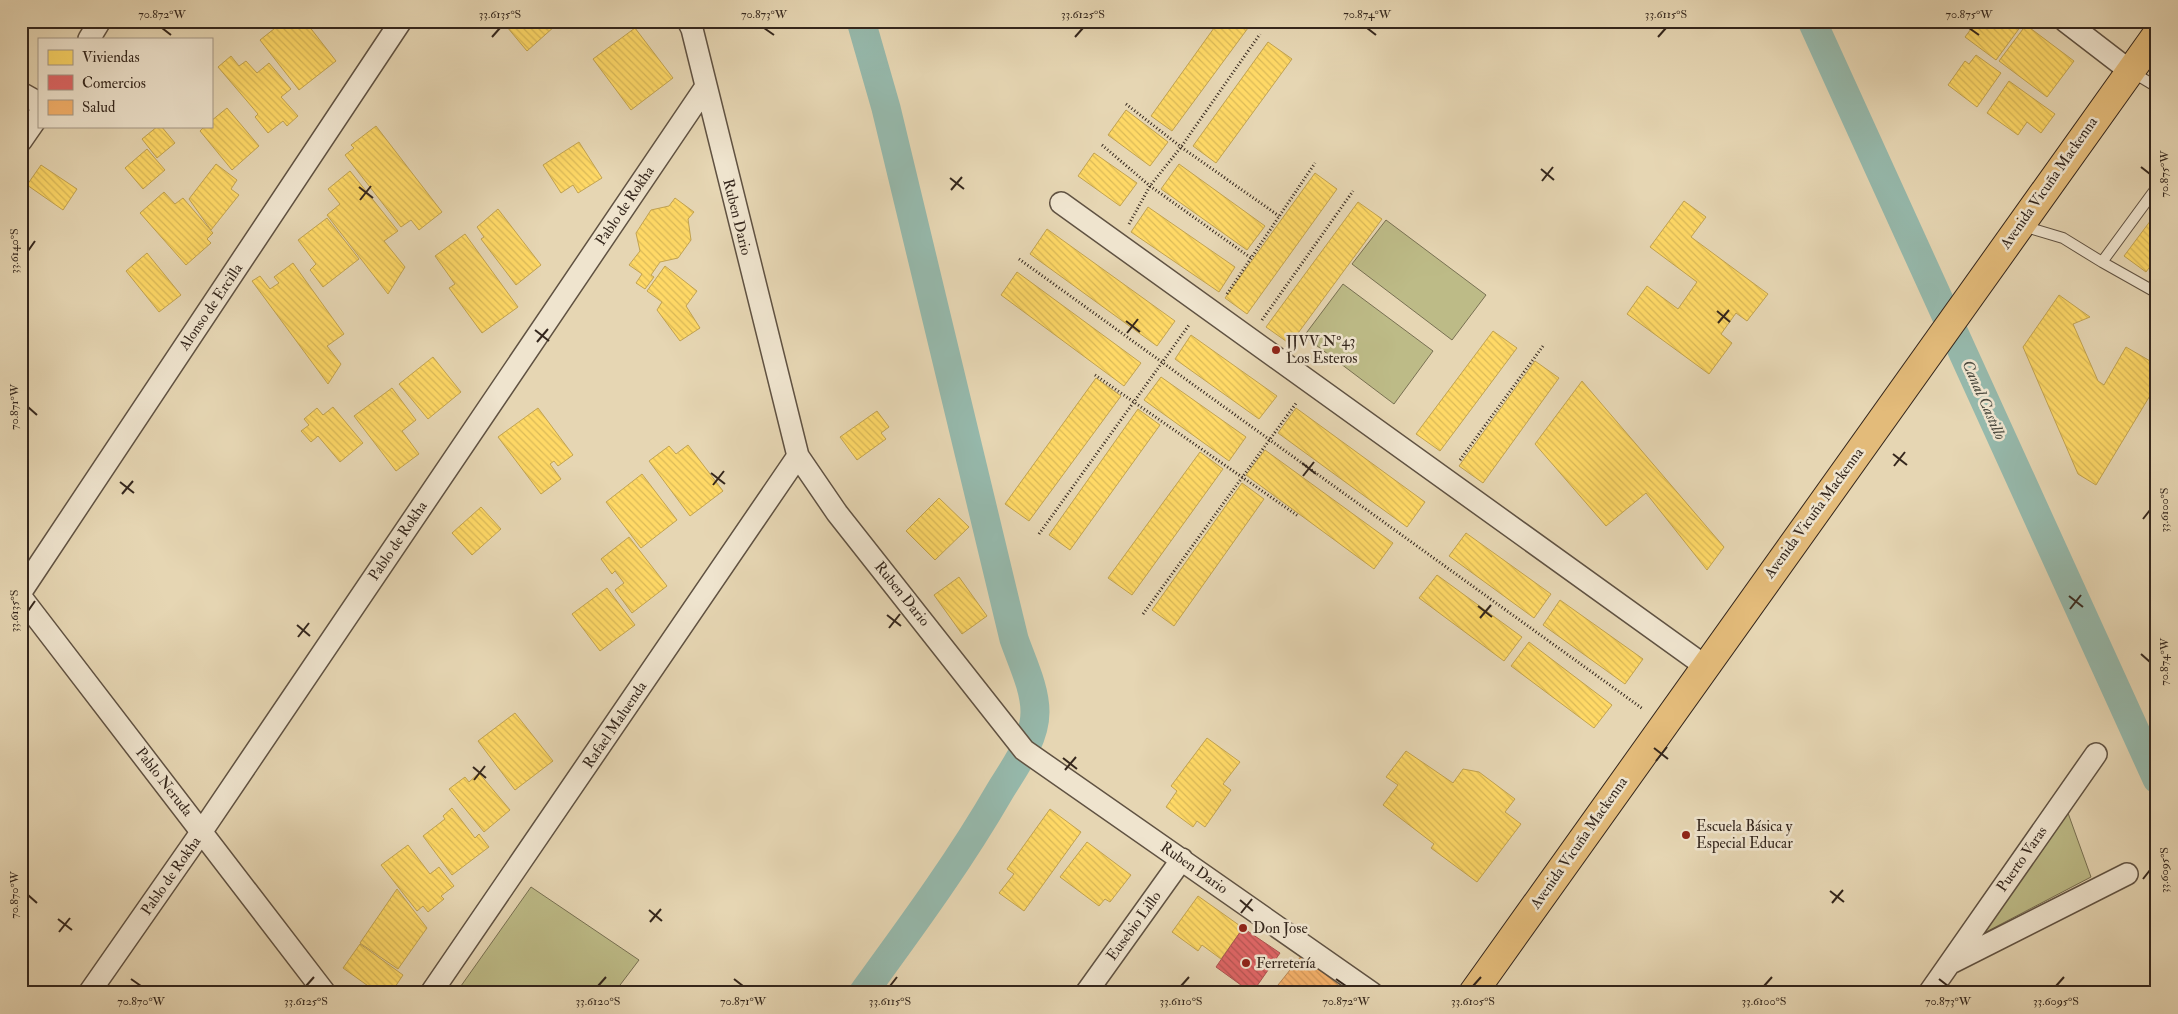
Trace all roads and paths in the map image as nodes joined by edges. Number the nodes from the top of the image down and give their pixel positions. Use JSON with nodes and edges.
{"nodes":[{"id":1,"x":100,"y":21,"type":"edge"},
{"id":2,"x":401,"y":21,"type":"edge"},
{"id":3,"x":688,"y":21,"type":"edge"},
{"id":4,"x":2065,"y":21,"type":"edge"},
{"id":5,"x":1260,"y":34,"type":"dead end"},
{"id":6,"x":2157,"y":34,"type":"edge"},
{"id":7,"x":89,"y":38,"type":"edge"},
{"id":8,"x":2130,"y":71,"type":"junction"},
{"id":9,"x":2157,"y":87,"type":"edge"},
{"id":10,"x":705,"y":88,"type":"junction"},
{"id":11,"x":21,"y":93,"type":"edge"},
{"id":12,"x":38,"y":102,"type":"edge"},
{"id":13,"x":1126,"y":104,"type":"dead end"},
{"id":14,"x":38,"y":116,"type":"edge"},
{"id":15,"x":21,"y":141,"type":"edge"},
{"id":16,"x":1102,"y":145,"type":"dead end"},
{"id":17,"x":1181,"y":147,"type":"junction"},
{"id":18,"x":1315,"y":163,"type":"dead end"},
{"id":19,"x":1150,"y":186,"type":"junction"},
{"id":20,"x":2157,"y":188,"type":"edge"},
{"id":21,"x":1353,"y":191,"type":"dead end"},
{"id":22,"x":1061,"y":203,"type":"dead end"},
{"id":23,"x":1279,"y":216,"type":"junction"},
{"id":24,"x":2020,"y":225,"type":"junction"},
{"id":25,"x":1117,"y":244,"type":"junction"},
{"id":26,"x":1251,"y":258,"type":"junction"},
{"id":27,"x":1020,"y":259,"type":"dead end"},
{"id":28,"x":2102,"y":262,"type":"junction"},
{"id":29,"x":2157,"y":293,"type":"edge"},
{"id":30,"x":1208,"y":309,"type":"junction"},
{"id":31,"x":1249,"y":338,"type":"junction"},
{"id":32,"x":1543,"y":346,"type":"dead end"},
{"id":33,"x":1163,"y":362,"type":"junction"},
{"id":34,"x":1095,"y":375,"type":"dead end"},
{"id":35,"x":1311,"y":383,"type":"junction"},
{"id":36,"x":1134,"y":402,"type":"junction"},
{"id":37,"x":1270,"y":439,"type":"junction"},
{"id":38,"x":798,"y":456,"type":"junction"},
{"id":39,"x":1242,"y":477,"type":"junction"},
{"id":40,"x":1446,"y":480,"type":"junction"},
{"id":41,"x":1298,"y":516,"type":"dead end"},
{"id":42,"x":1039,"y":534,"type":"dead end"},
{"id":43,"x":21,"y":592,"type":"edge"},
{"id":44,"x":21,"y":597,"type":"edge"},
{"id":45,"x":1143,"y":614,"type":"dead end"},
{"id":46,"x":1705,"y":666,"type":"junction"},
{"id":47,"x":1664,"y":724,"type":"junction"},
{"id":48,"x":2096,"y":754,"type":"dead end"},
{"id":49,"x":202,"y":831,"type":"junction"},
{"id":50,"x":1182,"y":859,"type":"junction"},
{"id":51,"x":2127,"y":874,"type":"dead end"},
{"id":52,"x":1949,"y":964,"type":"junction"},
{"id":53,"x":89,"y":993,"type":"edge"},
{"id":54,"x":325,"y":993,"type":"edge"},
{"id":55,"x":431,"y":993,"type":"edge"},
{"id":56,"x":1086,"y":993,"type":"edge"},
{"id":57,"x":1372,"y":993,"type":"edge"},
{"id":58,"x":1473,"y":993,"type":"edge"},
{"id":59,"x":1928,"y":993,"type":"edge"}],
"edges":[{"from":1,"to":7,"type":"street"},
{"from":2,"to":43,"type":"street","name":"Alonso de Ercilla"},
{"from":3,"to":10,"type":"street","name":"Ruben Dario"},
{"from":4,"to":8,"type":"street"},
{"from":5,"to":17,"type":"path"},
{"from":6,"to":8,"type":"main road","name":"Avenida Vicuña Mackenna"},
{"from":8,"to":9,"type":"lane"},
{"from":8,"to":24,"type":"main road","name":"Avenida Vicuña Mackenna"},
{"from":10,"to":38,"type":"street","name":"Ruben Dario"},
{"from":10,"to":49,"type":"street","name":"Pablo de Rokha"},
{"from":11,"to":12,"type":"street"},
{"from":13,"to":17,"type":"path"},
{"from":14,"to":15,"type":"street"},
{"from":16,"to":19,"type":"path"},
{"from":17,"to":19,"type":"path"},
{"from":17,"to":23,"type":"path"},
{"from":18,"to":23,"type":"path"},
{"from":19,"to":25,"type":"path"},
{"from":19,"to":26,"type":"path"},
{"from":20,"to":28,"type":"lane"},
{"from":21,"to":31,"type":"path"},
{"from":22,"to":25,"type":"street"},
{"from":23,"to":26,"type":"path"},
{"from":24,"to":28,"type":"lane"},
{"from":24,"to":46,"type":"main road","name":"Avenida Vicuña Mackenna"},
{"from":25,"to":30,"type":"street"},
{"from":26,"to":30,"type":"path"},
{"from":27,"to":33,"type":"path"},
{"from":28,"to":29,"type":"lane"},
{"from":30,"to":31,"type":"street"},
{"from":30,"to":33,"type":"path"},
{"from":31,"to":35,"type":"street"},
{"from":32,"to":40,"type":"path"},
{"from":33,"to":36,"type":"path"},
{"from":33,"to":37,"type":"path"},
{"from":34,"to":36,"type":"path"},
{"from":35,"to":37,"type":"path"},
{"from":35,"to":40,"type":"street"},
{"from":36,"to":39,"type":"path"},
{"from":36,"to":42,"type":"path"},
{"from":37,"to":39,"type":"path"},
{"from":37,"to":47,"type":"path"},
{"from":38,"to":50,"type":"street","name":"Ruben Dario"},
{"from":38,"to":55,"type":"street","name":"Rafael Maluenda"},
{"from":39,"to":41,"type":"path"},
{"from":39,"to":45,"type":"path"},
{"from":40,"to":46,"type":"street"},
{"from":44,"to":49,"type":"street","name":"Pablo Neruda"},
{"from":46,"to":47,"type":"main road","name":"Avenida Vicuña Mackenna"},
{"from":47,"to":58,"type":"main road","name":"Avenida Vicuña Mackenna"},
{"from":48,"to":52,"type":"street","name":"Puerto Varas"},
{"from":49,"to":53,"type":"street","name":"Pablo de Rokha"},
{"from":49,"to":54,"type":"street","name":"Pablo Neruda"},
{"from":50,"to":56,"type":"street","name":"Eusebio Lillo"},
{"from":50,"to":57,"type":"street","name":"Ruben Dario"},
{"from":51,"to":52,"type":"street","name":"Puerto Varas"},
{"from":52,"to":59,"type":"street","name":"Puerto Varas"}]}
